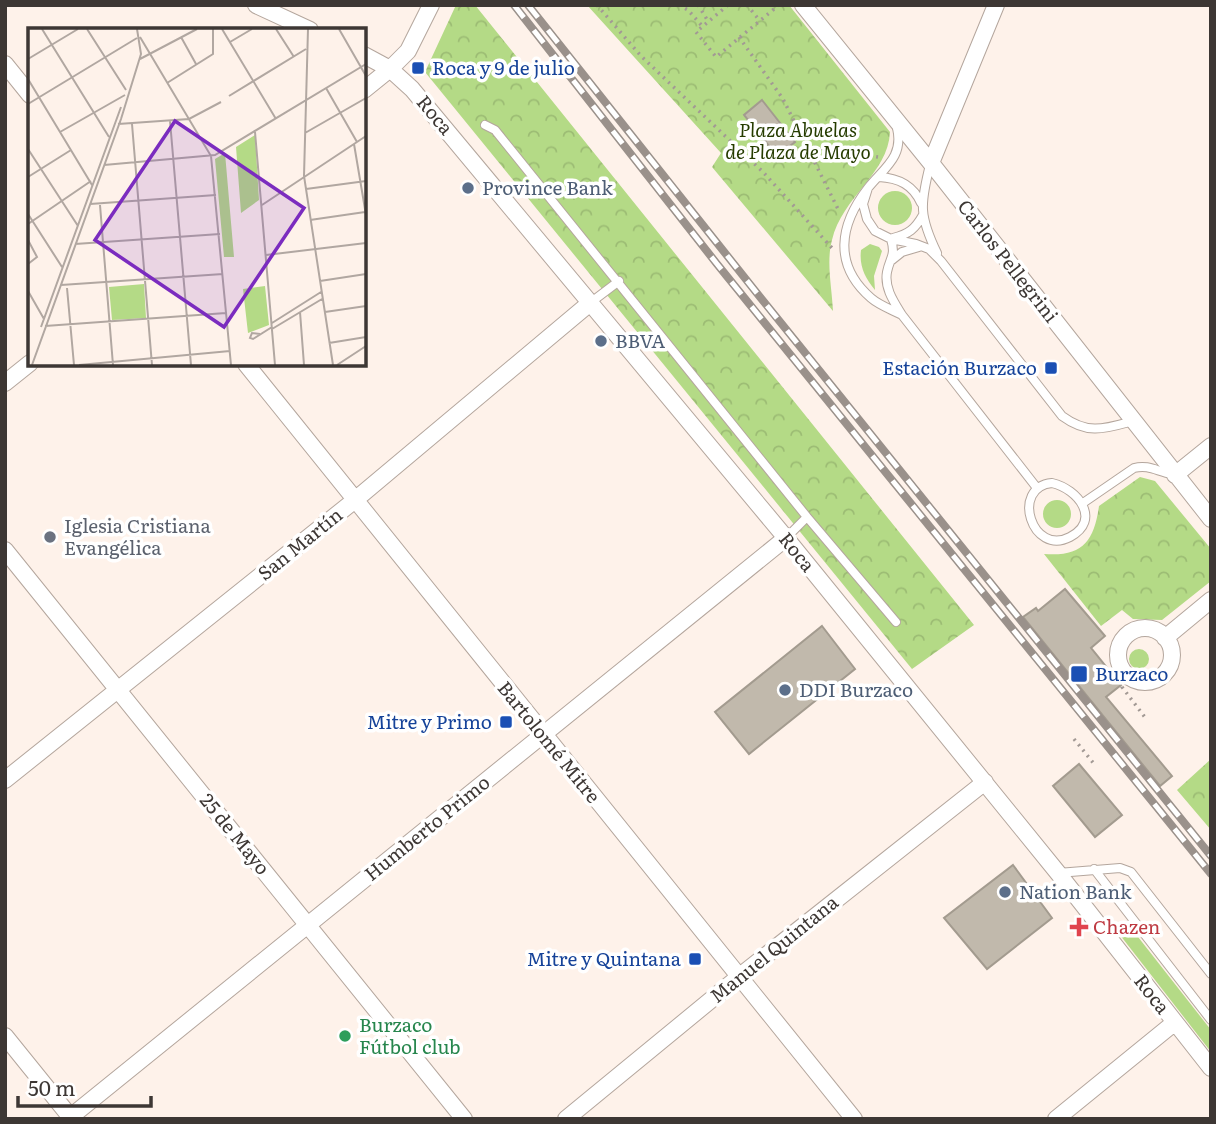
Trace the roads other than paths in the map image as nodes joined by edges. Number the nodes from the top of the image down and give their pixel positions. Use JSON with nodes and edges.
{"nodes":[{"id":1,"x":256,"y":5,"type":"edge"},
{"id":2,"x":431,"y":5,"type":"edge"},
{"id":3,"x":803,"y":5,"type":"edge"},
{"id":4,"x":996,"y":5,"type":"edge"},
{"id":5,"x":306,"y":28,"type":"edge"},
{"id":6,"x":366,"y":56,"type":"edge"},
{"id":7,"x":5,"y":64,"type":"edge"},
{"id":8,"x":390,"y":69,"type":"junction"},
{"id":9,"x":366,"y":88,"type":"edge"},
{"id":10,"x":28,"y":92,"type":"edge"},
{"id":11,"x":896,"y":121,"type":"junction"},
{"id":12,"x":485,"y":125,"type":"dead end"},
{"id":13,"x":931,"y":163,"type":"junction"},
{"id":14,"x":879,"y":177,"type":"junction"},
{"id":15,"x":868,"y":188,"type":"junction"},
{"id":16,"x":921,"y":203,"type":"junction"},
{"id":17,"x":923,"y":215,"type":"junction"},
{"id":18,"x":891,"y":239,"type":"junction"},
{"id":19,"x":922,"y":246,"type":"junction"},
{"id":20,"x":892,"y":260,"type":"junction"},
{"id":21,"x":942,"y":261,"type":"junction"},
{"id":22,"x":619,"y":281,"type":"junction"},
{"id":23,"x":590,"y":303,"type":"junction"},
{"id":24,"x":902,"y":315,"type":"junction"},
{"id":25,"x":28,"y":365,"type":"edge"},
{"id":26,"x":248,"y":366,"type":"edge"},
{"id":27,"x":5,"y":383,"type":"edge"},
{"id":28,"x":1133,"y":421,"type":"junction"},
{"id":29,"x":1211,"y":446,"type":"edge"},
{"id":30,"x":1175,"y":475,"type":"junction"},
{"id":31,"x":1037,"y":488,"type":"junction"},
{"id":32,"x":355,"y":500,"type":"junction"},
{"id":33,"x":1083,"y":503,"type":"junction"},
{"id":34,"x":807,"y":517,"type":"junction"},
{"id":35,"x":1211,"y":519,"type":"edge"},
{"id":36,"x":786,"y":538,"type":"junction"},
{"id":37,"x":5,"y":550,"type":"edge"},
{"id":38,"x":1211,"y":600,"type":"edge"},
{"id":39,"x":896,"y":622,"type":"dead end"},
{"id":40,"x":1165,"y":638,"type":"junction"},
{"id":41,"x":119,"y":689,"type":"junction"},
{"id":42,"x":543,"y":735,"type":"junction"},
{"id":43,"x":5,"y":780,"type":"edge"},
{"id":44,"x":985,"y":782,"type":"junction"},
{"id":45,"x":1094,"y":869,"type":"junction"},
{"id":46,"x":1058,"y":873,"type":"junction"},
{"id":47,"x":308,"y":925,"type":"junction"},
{"id":48,"x":1211,"y":974,"type":"edge"},
{"id":49,"x":740,"y":976,"type":"junction"},
{"id":50,"x":1211,"y":1020,"type":"edge"},
{"id":51,"x":1174,"y":1023,"type":"junction"},
{"id":52,"x":5,"y":1036,"type":"edge"},
{"id":53,"x":1211,"y":1068,"type":"edge"},
{"id":54,"x":70,"y":1118,"type":"edge"},
{"id":55,"x":464,"y":1119,"type":"edge"},
{"id":56,"x":566,"y":1119,"type":"edge"},
{"id":57,"x":853,"y":1119,"type":"edge"},
{"id":58,"x":1056,"y":1119,"type":"edge"}],
"edges":[{"from":1,"to":5,"type":"street"},
{"from":2,"to":8,"type":"street"},
{"from":3,"to":11,"type":"street","name":"Carlos Pellegrini"},
{"from":4,"to":13,"type":"street"},
{"from":6,"to":8,"type":"street","name":"Roca"},
{"from":7,"to":10,"type":"street"},
{"from":8,"to":9,"type":"street"},
{"from":8,"to":23,"type":"street","name":"Roca"},
{"from":11,"to":13,"type":"street","name":"Carlos Pellegrini"},
{"from":11,"to":14,"type":"lane"},
{"from":12,"to":22,"type":"lane"},
{"from":13,"to":16,"type":"lane"},
{"from":13,"to":28,"type":"street","name":"Carlos Pellegrini"},
{"from":14,"to":15,"type":"lane"},
{"from":14,"to":16,"type":"lane"},
{"from":15,"to":18,"type":"lane"},
{"from":15,"to":24,"type":"lane"},
{"from":16,"to":17,"type":"lane"},
{"from":17,"to":18,"type":"lane"},
{"from":17,"to":21,"type":"lane"},
{"from":18,"to":19,"type":"lane"},
{"from":18,"to":20,"type":"lane"},
{"from":19,"to":20,"type":"lane"},
{"from":19,"to":21,"type":"lane"},
{"from":20,"to":24,"type":"lane"},
{"from":21,"to":28,"type":"lane"},
{"from":22,"to":23,"type":"lane"},
{"from":22,"to":34,"type":"lane"},
{"from":23,"to":32,"type":"street","name":"San Martín"},
{"from":23,"to":36,"type":"street","name":"Roca"},
{"from":24,"to":31,"type":"lane"},
{"from":25,"to":27,"type":"street"},
{"from":26,"to":32,"type":"street","name":"Bartolomé Mitre"},
{"from":28,"to":30,"type":"street","name":"Carlos Pellegrini"},
{"from":29,"to":30,"type":"street"},
{"from":30,"to":33,"type":"lane"},
{"from":30,"to":35,"type":"street","name":"Carlos Pellegrini"},
{"from":31,"to":33,"type":"lane"},
{"from":31,"to":33,"type":"lane"},
{"from":32,"to":41,"type":"street","name":"San Martín"},
{"from":32,"to":42,"type":"street","name":"Bartolomé Mitre"},
{"from":34,"to":36,"type":"lane"},
{"from":34,"to":39,"type":"lane"},
{"from":36,"to":42,"type":"street","name":"Humberto Primo"},
{"from":36,"to":44,"type":"street","name":"Roca"},
{"from":37,"to":41,"type":"street","name":"25 de Mayo"},
{"from":38,"to":40,"type":"street"},
{"from":40,"to":40,"type":"street"},
{"from":41,"to":43,"type":"street","name":"San Martín"},
{"from":41,"to":47,"type":"street","name":"25 de Mayo"},
{"from":42,"to":47,"type":"street","name":"Humberto Primo"},
{"from":42,"to":49,"type":"street","name":"Bartolomé Mitre"},
{"from":44,"to":46,"type":"street","name":"Roca"},
{"from":44,"to":49,"type":"street","name":"Manuel Quintana"},
{"from":45,"to":46,"type":"lane"},
{"from":45,"to":48,"type":"lane"},
{"from":45,"to":50,"type":"lane"},
{"from":46,"to":51,"type":"street","name":"Roca"},
{"from":47,"to":54,"type":"street","name":"Humberto Primo"},
{"from":47,"to":55,"type":"street","name":"25 de Mayo"},
{"from":49,"to":56,"type":"street","name":"Manuel Quintana"},
{"from":49,"to":57,"type":"street","name":"Bartolomé Mitre"},
{"from":51,"to":53,"type":"street","name":"Roca"},
{"from":51,"to":58,"type":"street"},
{"from":52,"to":54,"type":"street"}]}
